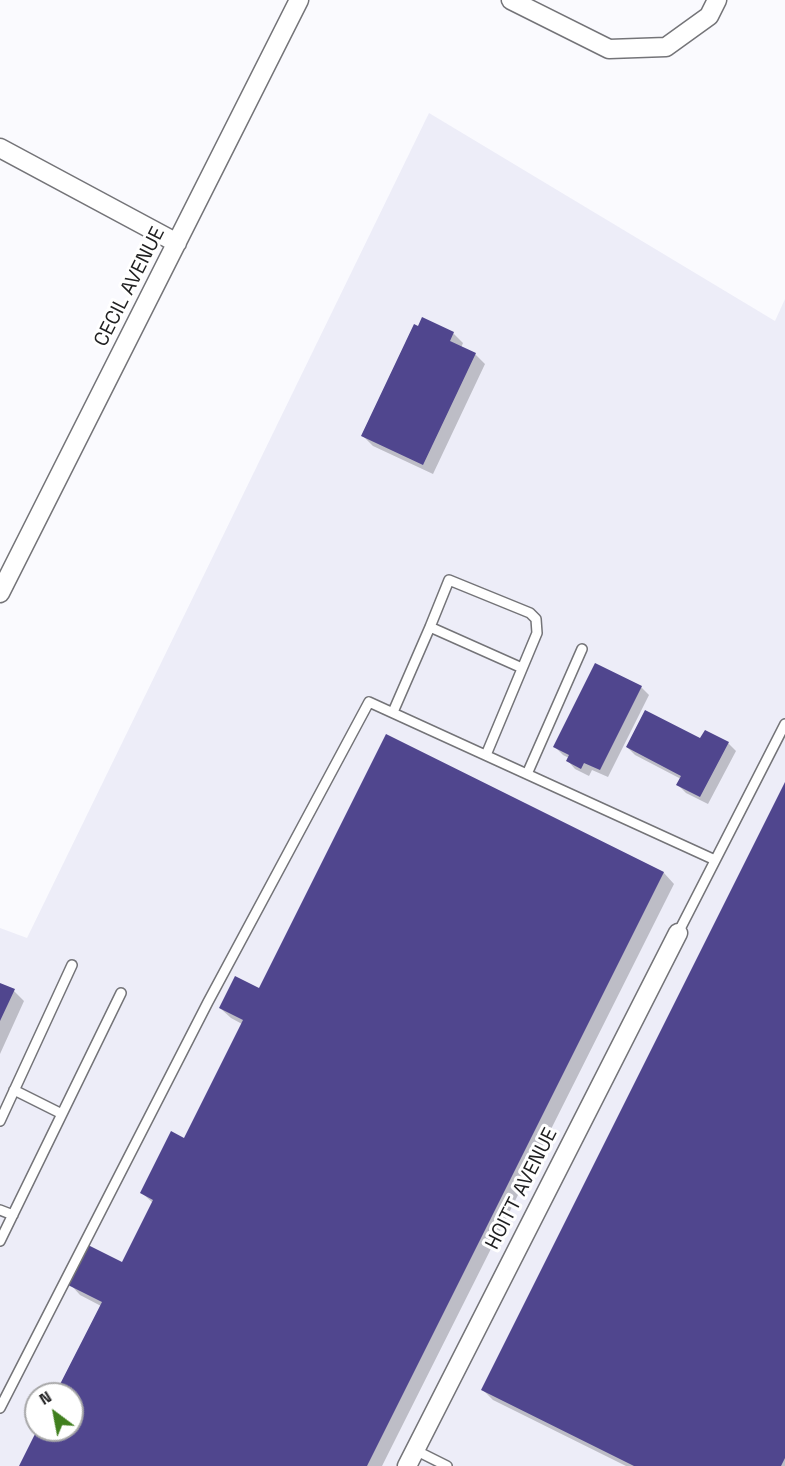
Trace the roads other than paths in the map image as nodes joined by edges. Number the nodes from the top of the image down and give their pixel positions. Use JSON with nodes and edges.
{"nodes":[{"id":1,"x":299,"y":0,"type":"edge"},
{"id":2,"x":511,"y":0,"type":"edge"},
{"id":3,"x":717,"y":0,"type":"edge"},
{"id":4,"x":0,"y":148,"type":"edge"},
{"id":5,"x":177,"y":243,"type":"junction"},
{"id":6,"x":0,"y":593,"type":"edge"},
{"id":7,"x":430,"y":627,"type":"junction"},
{"id":8,"x":582,"y":649,"type":"dead end"},
{"id":9,"x":522,"y":668,"type":"junction"},
{"id":10,"x":393,"y":712,"type":"junction"},
{"id":11,"x":785,"y":724,"type":"edge"},
{"id":12,"x":486,"y":755,"type":"junction"},
{"id":13,"x":527,"y":774,"type":"junction"},
{"id":14,"x":716,"y":860,"type":"junction"},
{"id":15,"x":678,"y":933,"type":"joint"},
{"id":16,"x":72,"y":965,"type":"dead end"},
{"id":17,"x":121,"y":993,"type":"dead end"},
{"id":18,"x":14,"y":1090,"type":"junction"},
{"id":19,"x":62,"y":1114,"type":"junction"},
{"id":20,"x":0,"y":1121,"type":"edge"},
{"id":21,"x":0,"y":1210,"type":"edge"},
{"id":22,"x":13,"y":1215,"type":"junction"},
{"id":23,"x":0,"y":1241,"type":"edge"},
{"id":24,"x":0,"y":1408,"type":"edge"},
{"id":25,"x":411,"y":1458,"type":"edge"},
{"id":26,"x":447,"y":1466,"type":"edge"}],
"edges":[{"from":1,"to":5,"type":"street","name":"CECIL AVENUE"},
{"from":2,"to":3,"type":"street"},
{"from":4,"to":5,"type":"street"},
{"from":5,"to":6,"type":"street","name":"CECIL AVENUE"},
{"from":7,"to":9,"type":"lane"},
{"from":7,"to":9,"type":"lane"},
{"from":7,"to":10,"type":"lane"},
{"from":8,"to":13,"type":"lane"},
{"from":9,"to":12,"type":"lane"},
{"from":10,"to":12,"type":"lane"},
{"from":10,"to":24,"type":"lane"},
{"from":11,"to":14,"type":"lane"},
{"from":12,"to":13,"type":"lane"},
{"from":13,"to":14,"type":"lane"},
{"from":14,"to":15,"type":"lane"},
{"from":15,"to":25,"type":"street","name":"HOITT AVENUE"},
{"from":16,"to":18,"type":"lane"},
{"from":17,"to":19,"type":"lane"},
{"from":18,"to":19,"type":"lane"},
{"from":18,"to":20,"type":"lane"},
{"from":19,"to":22,"type":"lane"},
{"from":21,"to":22,"type":"lane"},
{"from":22,"to":23,"type":"lane"},
{"from":25,"to":26,"type":"lane"}]}
